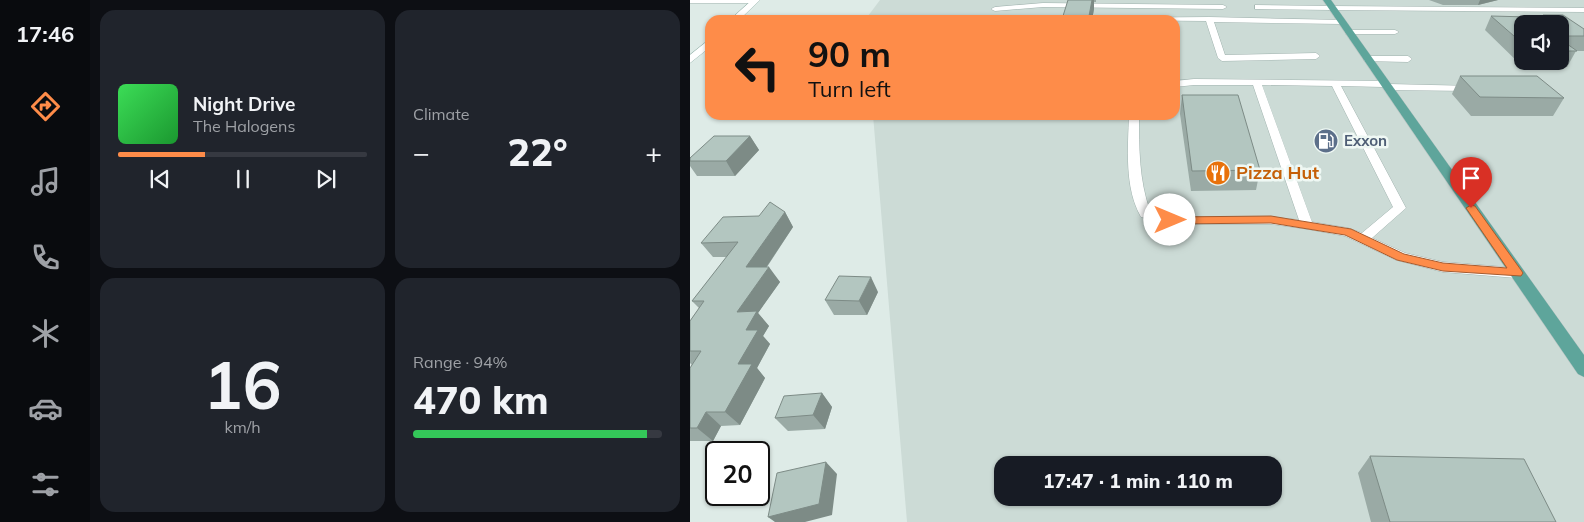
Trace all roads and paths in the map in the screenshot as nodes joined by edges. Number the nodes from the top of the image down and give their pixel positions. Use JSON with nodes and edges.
{"nodes":[{"id":1,"x":1002,"y":0,"type":"edge"},
{"id":2,"x":690,"y":1,"type":"edge"},
{"id":3,"x":755,"y":1,"type":"edge"},
{"id":4,"x":1044,"y":3,"type":"edge"},
{"id":5,"x":1329,"y":4,"type":"edge"},
{"id":6,"x":1223,"y":7,"type":"dead end"},
{"id":7,"x":1258,"y":8,"type":"dead end"},
{"id":8,"x":1584,"y":10,"type":"edge"},
{"id":9,"x":740,"y":15,"type":"edge"},
{"id":10,"x":1180,"y":19,"type":"edge"},
{"id":11,"x":1209,"y":19,"type":"junction"},
{"id":12,"x":1345,"y":27,"type":"junction"},
{"id":13,"x":1395,"y":32,"type":"dead end"},
{"id":14,"x":705,"y":46,"type":"edge"},
{"id":15,"x":1316,"y":56,"type":"dead end"},
{"id":16,"x":1408,"y":58,"type":"dead end"},
{"id":17,"x":1367,"y":59,"type":"junction"},
{"id":18,"x":690,"y":60,"type":"edge"},
{"id":19,"x":1180,"y":83,"type":"edge"},
{"id":20,"x":1257,"y":83,"type":"junction"},
{"id":21,"x":1335,"y":84,"type":"junction"},
{"id":22,"x":1386,"y":85,"type":"junction"},
{"id":23,"x":1484,"y":88,"type":"edge"},
{"id":24,"x":1134,"y":120,"type":"edge"},
{"id":25,"x":1307,"y":225,"type":"junction"},
{"id":26,"x":1363,"y":239,"type":"junction"},
{"id":27,"x":1517,"y":273,"type":"junction"},
{"id":28,"x":1584,"y":369,"type":"edge"}],
"edges":[{"from":1,"to":4,"type":"lane"},
{"from":2,"to":3,"type":"street"},
{"from":3,"to":9,"type":"street"},
{"from":4,"to":6,"type":"lane"},
{"from":5,"to":7,"type":"lane"},
{"from":5,"to":8,"type":"street"},
{"from":5,"to":12,"type":"main road"},
{"from":10,"to":11,"type":"lane"},
{"from":11,"to":12,"type":"lane"},
{"from":11,"to":15,"type":"lane"},
{"from":12,"to":13,"type":"lane"},
{"from":12,"to":17,"type":"main road"},
{"from":14,"to":18,"type":"street"},
{"from":16,"to":17,"type":"lane"},
{"from":17,"to":22,"type":"main road"},
{"from":19,"to":20,"type":"lane"},
{"from":20,"to":21,"type":"lane"},
{"from":20,"to":25,"type":"lane"},
{"from":21,"to":22,"type":"lane"},
{"from":21,"to":26,"type":"lane"},
{"from":22,"to":23,"type":"lane"},
{"from":22,"to":27,"type":"main road"},
{"from":24,"to":25,"type":"lane"},
{"from":25,"to":26,"type":"lane"},
{"from":26,"to":27,"type":"lane"},
{"from":27,"to":28,"type":"main road"}]}
